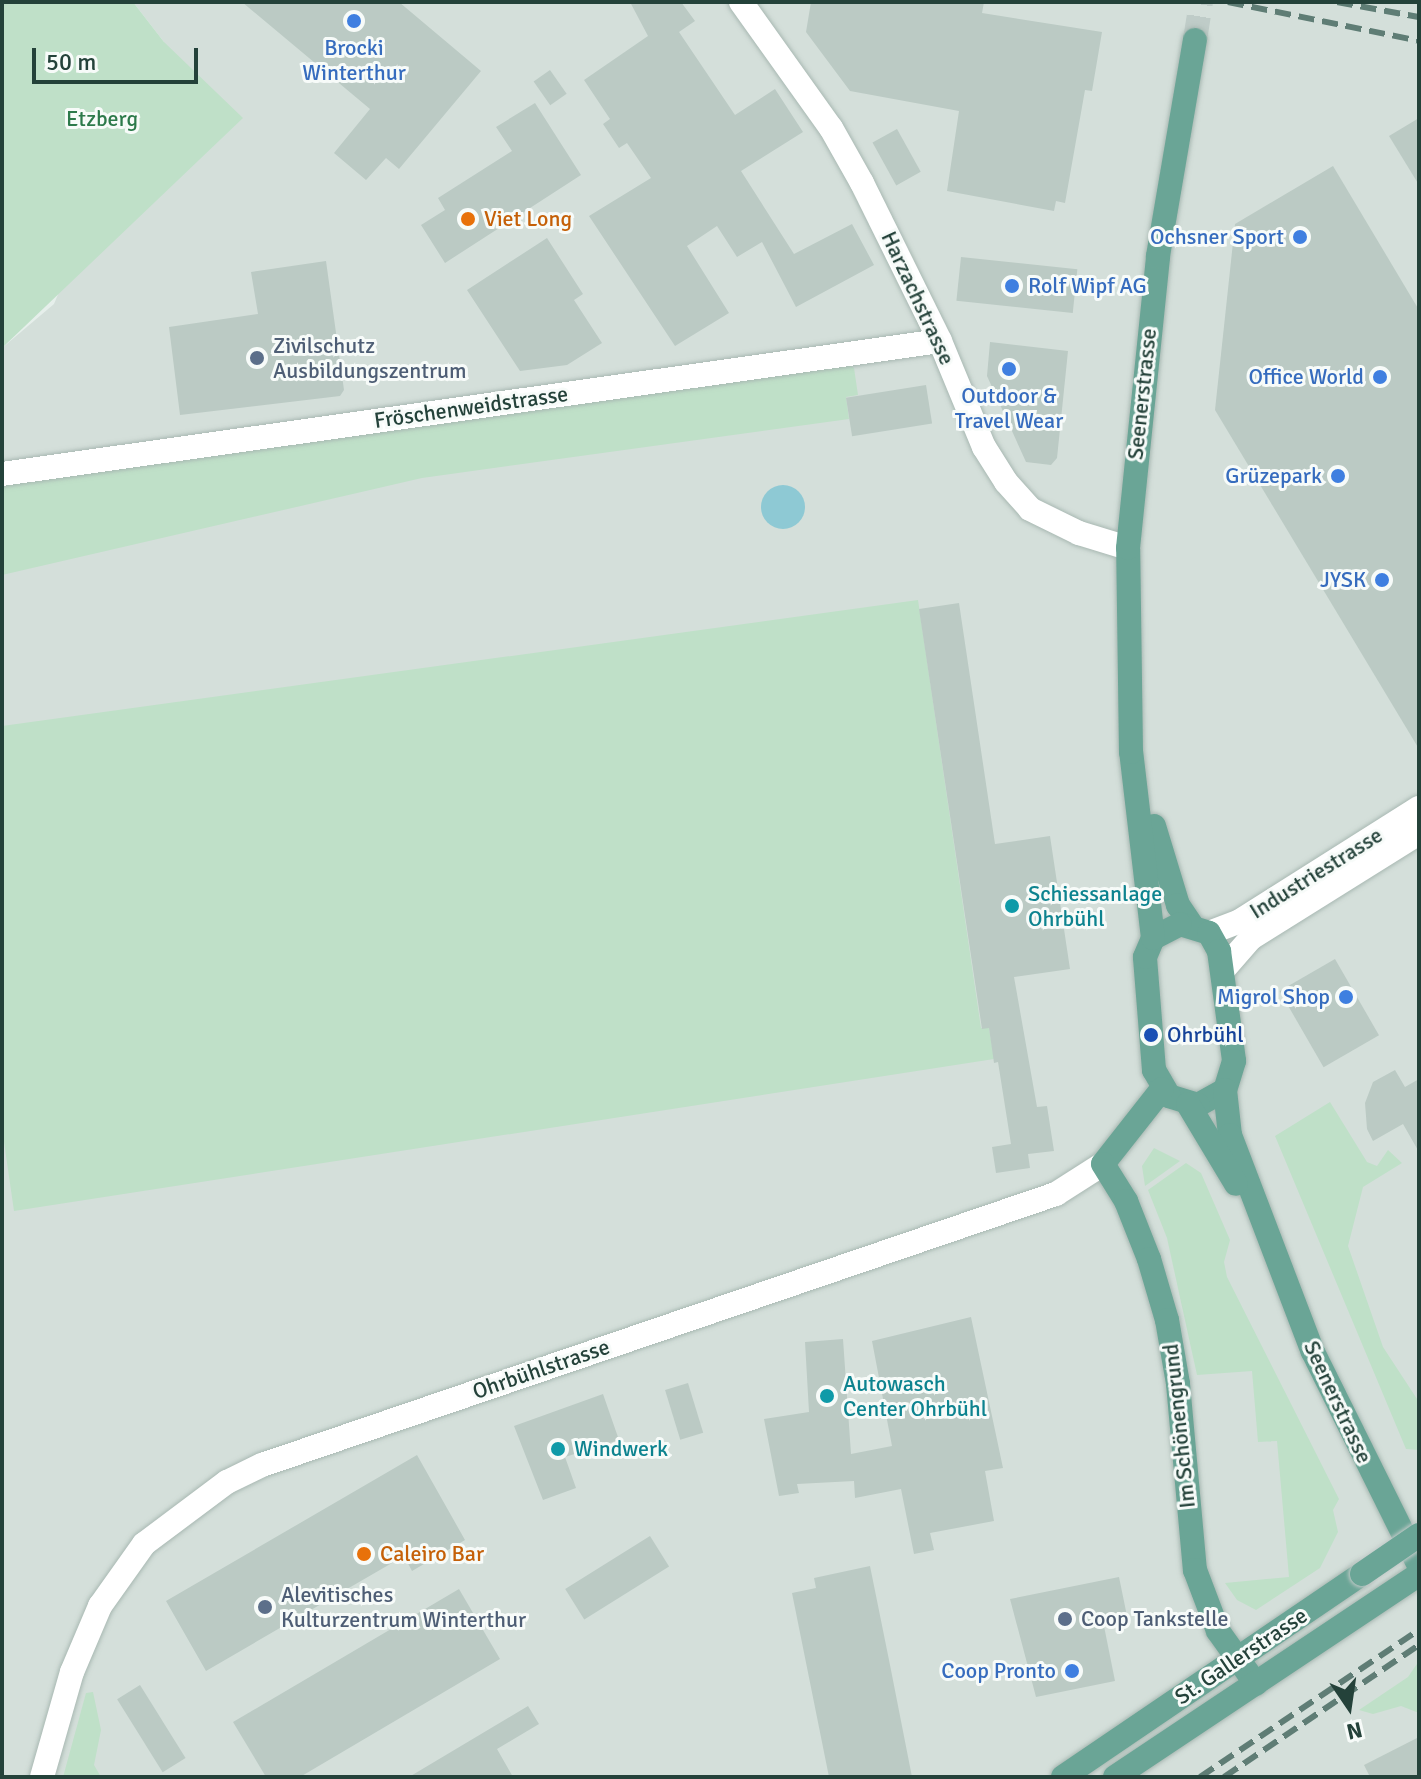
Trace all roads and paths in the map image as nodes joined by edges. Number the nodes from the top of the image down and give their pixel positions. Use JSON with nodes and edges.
{"nodes":[{"id":1,"x":741,"y":2,"type":"edge"},
{"id":2,"x":1195,"y":40,"type":"tunnel mouth"},
{"id":3,"x":940,"y":341,"type":"junction"},
{"id":4,"x":2,"y":474,"type":"edge"},
{"id":5,"x":1128,"y":548,"type":"junction"},
{"id":6,"x":1131,"y":752,"type":"junction"},
{"id":7,"x":1419,"y":808,"type":"edge"},
{"id":8,"x":1419,"y":833,"type":"edge"},
{"id":9,"x":1200,"y":929,"type":"junction"},
{"id":10,"x":1153,"y":938,"type":"junction"},
{"id":11,"x":1223,"y":970,"type":"junction"},
{"id":12,"x":1162,"y":1089,"type":"junction"},
{"id":13,"x":1225,"y":1090,"type":"junction"},
{"id":14,"x":1188,"y":1104,"type":"junction"},
{"id":15,"x":1103,"y":1164,"type":"junction"},
{"id":16,"x":1266,"y":1234,"type":"junction"},
{"id":17,"x":1419,"y":1535,"type":"edge"},
{"id":18,"x":1419,"y":1566,"type":"edge"},
{"id":19,"x":1419,"y":1574,"type":"edge"},
{"id":20,"x":1238,"y":1659,"type":"junction"},
{"id":21,"x":1256,"y":1684,"type":"junction"},
{"id":22,"x":42,"y":1777,"type":"edge"},
{"id":23,"x":1063,"y":1777,"type":"edge"},
{"id":24,"x":1115,"y":1777,"type":"edge"}],
"edges":[{"from":1,"to":3,"type":"street","name":"Harzachstrasse"},
{"from":2,"to":5,"type":"main road","name":"Seenerstrasse"},
{"from":3,"to":4,"type":"street","name":"Fröschenweidstrasse"},
{"from":3,"to":5,"type":"street","name":"Harzachstrasse"},
{"from":5,"to":6,"type":"main road","name":"Seenerstrasse"},
{"from":6,"to":9,"type":"main road","name":"Seenerstrasse"},
{"from":6,"to":10,"type":"main road","name":"Seenerstrasse"},
{"from":7,"to":9,"type":"street","name":"Industriestrasse"},
{"from":8,"to":11,"type":"street","name":"Industriestrasse"},
{"from":9,"to":10,"type":"main road"},
{"from":9,"to":11,"type":"main road","name":"Seenerstrasse"},
{"from":10,"to":12,"type":"main road","name":"Seenerstrasse"},
{"from":11,"to":13,"type":"main road","name":"Seenerstrasse"},
{"from":12,"to":14,"type":"main road","name":"Seenerstrasse"},
{"from":12,"to":15,"type":"main road","name":"Ohrbühlstrasse"},
{"from":13,"to":14,"type":"main road"},
{"from":13,"to":16,"type":"main road","name":"Seenerstrasse"},
{"from":14,"to":16,"type":"main road","name":"Seenerstrasse"},
{"from":15,"to":20,"type":"main road","name":"Im Schönengrund"},
{"from":15,"to":22,"type":"street","name":"Ohrbühlstrasse"},
{"from":16,"to":18,"type":"main road","name":"Seenerstrasse"},
{"from":17,"to":20,"type":"main road","name":"St. Gallerstrasse","bridge":true},
{"from":19,"to":21,"type":"main road","name":"St. Gallerstrasse"},
{"from":20,"to":21,"type":"main road","name":"Im Schönengrund"},
{"from":20,"to":23,"type":"main road","name":"St. Gallerstrasse"},
{"from":21,"to":24,"type":"main road","name":"St. Gallerstrasse"}]}
